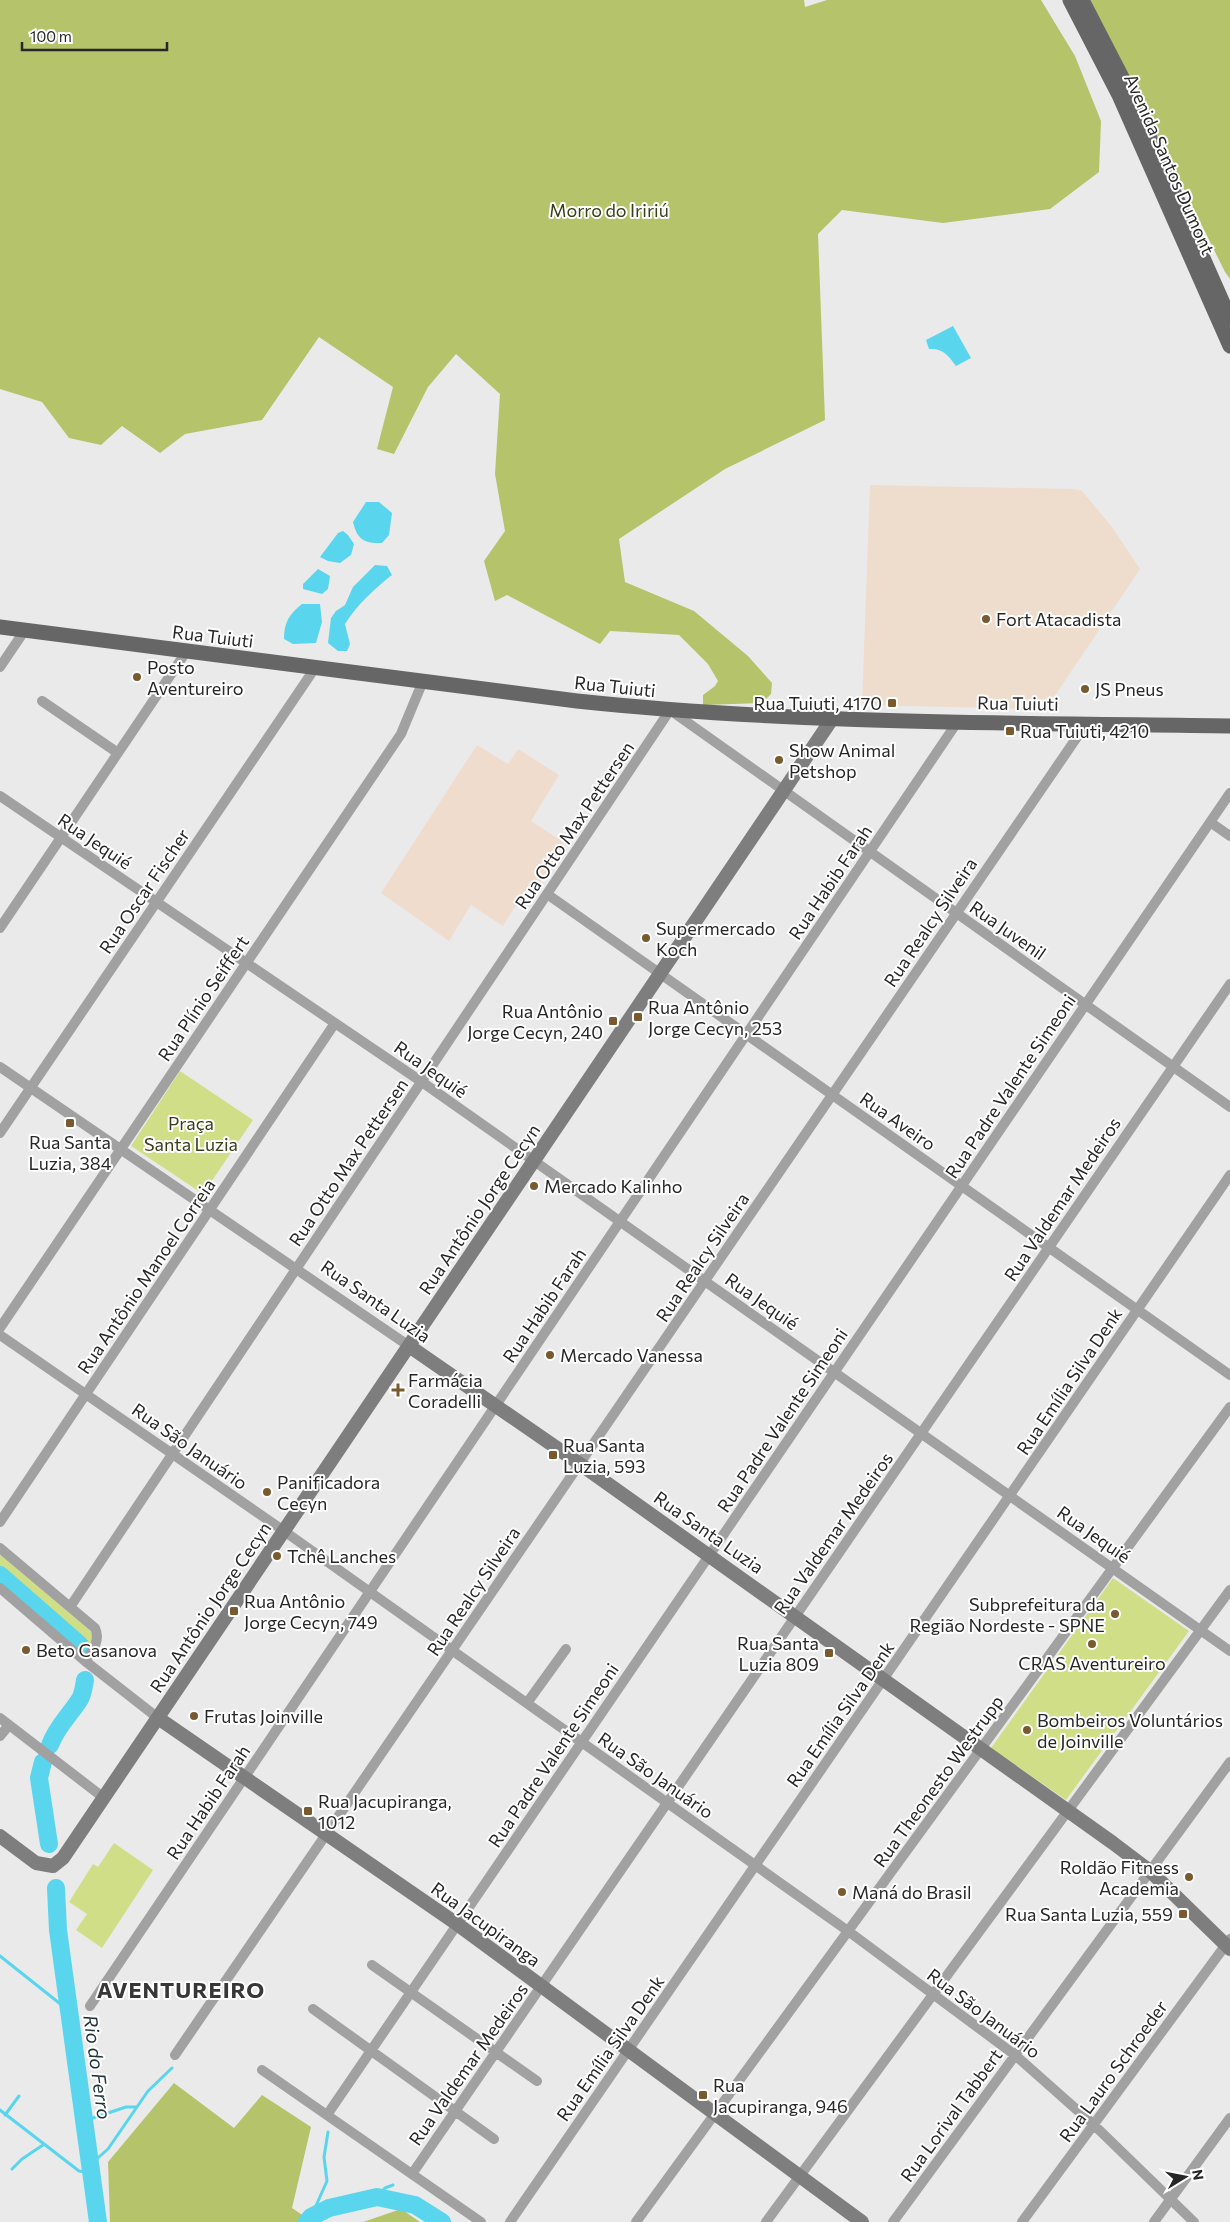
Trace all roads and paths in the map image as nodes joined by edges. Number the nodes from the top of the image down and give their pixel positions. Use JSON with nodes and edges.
{"nodes":[{"id":1,"x":1070,"y":0,"type":"edge"},
{"id":2,"x":1082,"y":0,"type":"edge"},
{"id":3,"x":1230,"y":320,"type":"edge"},
{"id":4,"x":1230,"y":346,"type":"edge"},
{"id":5,"x":0,"y":627,"type":"edge"},
{"id":6,"x":25,"y":630,"type":"junction"},
{"id":7,"x":186,"y":652,"type":"junction"},
{"id":8,"x":0,"y":667,"type":"edge"},
{"id":9,"x":316,"y":668,"type":"junction"},
{"id":10,"x":423,"y":681,"type":"junction"},
{"id":11,"x":42,"y":701,"type":"dead end"},
{"id":12,"x":670,"y":710,"type":"junction"},
{"id":13,"x":832,"y":719,"type":"junction"},
{"id":14,"x":958,"y":721,"type":"junction"},
{"id":15,"x":1086,"y":724,"type":"junction"},
{"id":16,"x":1230,"y":726,"type":"edge"},
{"id":17,"x":118,"y":753,"type":"junction"},
{"id":18,"x":784,"y":791,"type":"junction"},
{"id":19,"x":1230,"y":793,"type":"edge"},
{"id":20,"x":0,"y":796,"type":"edge"},
{"id":21,"x":1210,"y":822,"type":"junction"},
{"id":22,"x":1230,"y":836,"type":"edge"},
{"id":23,"x":61,"y":838,"type":"junction"},
{"id":24,"x":870,"y":852,"type":"junction"},
{"id":25,"x":547,"y":894,"type":"junction"},
{"id":26,"x":157,"y":902,"type":"junction"},
{"id":27,"x":956,"y":913,"type":"junction"},
{"id":28,"x":0,"y":928,"type":"edge"},
{"id":29,"x":246,"y":963,"type":"junction"},
{"id":30,"x":660,"y":974,"type":"junction"},
{"id":31,"x":1230,"y":984,"type":"edge"},
{"id":32,"x":1086,"y":1005,"type":"junction"},
{"id":33,"x":335,"y":1023,"type":"junction"},
{"id":34,"x":746,"y":1034,"type":"junction"},
{"id":35,"x":0,"y":1066,"type":"edge"},
{"id":36,"x":1173,"y":1066,"type":"junction"},
{"id":37,"x":422,"y":1082,"type":"junction"},
{"id":38,"x":31,"y":1088,"type":"junction"},
{"id":39,"x":832,"y":1095,"type":"junction"},
{"id":40,"x":1230,"y":1107,"type":"edge"},
{"id":41,"x":0,"y":1133,"type":"edge"},
{"id":42,"x":121,"y":1149,"type":"junction"},
{"id":43,"x":534,"y":1161,"type":"junction"},
{"id":44,"x":1230,"y":1175,"type":"edge"},
{"id":45,"x":962,"y":1186,"type":"junction"},
{"id":46,"x":210,"y":1209,"type":"junction"},
{"id":47,"x":620,"y":1221,"type":"junction"},
{"id":48,"x":1049,"y":1248,"type":"junction"},
{"id":49,"x":297,"y":1268,"type":"junction"},
{"id":50,"x":705,"y":1281,"type":"junction"},
{"id":51,"x":1138,"y":1310,"type":"junction"},
{"id":52,"x":0,"y":1328,"type":"edge"},
{"id":53,"x":0,"y":1335,"type":"edge"},
{"id":54,"x":409,"y":1346,"type":"junction"},
{"id":55,"x":835,"y":1372,"type":"junction"},
{"id":56,"x":1230,"y":1375,"type":"edge"},
{"id":57,"x":86,"y":1394,"type":"junction"},
{"id":58,"x":495,"y":1406,"type":"junction"},
{"id":59,"x":1230,"y":1407,"type":"edge"},
{"id":60,"x":922,"y":1433,"type":"junction"},
{"id":61,"x":173,"y":1454,"type":"junction"},
{"id":62,"x":580,"y":1464,"type":"junction"},
{"id":63,"x":1010,"y":1495,"type":"junction"},
{"id":64,"x":0,"y":1522,"type":"edge"},
{"id":65,"x":284,"y":1531,"type":"junction"},
{"id":66,"x":0,"y":1548,"type":"edge"},
{"id":67,"x":709,"y":1556,"type":"junction"},
{"id":68,"x":1113,"y":1567,"type":"junction"},
{"id":69,"x":0,"y":1588,"type":"edge"},
{"id":70,"x":1230,"y":1590,"type":"edge"},
{"id":71,"x":370,"y":1592,"type":"junction"},
{"id":72,"x":70,"y":1607,"type":"junction"},
{"id":73,"x":795,"y":1617,"type":"junction"},
{"id":74,"x":1201,"y":1630,"type":"junction"},
{"id":75,"x":566,"y":1648,"type":"dead end"},
{"id":76,"x":452,"y":1650,"type":"junction"},
{"id":77,"x":1230,"y":1651,"type":"edge"},
{"id":78,"x":85,"y":1662,"type":"junction"},
{"id":79,"x":883,"y":1680,"type":"junction"},
{"id":80,"x":527,"y":1703,"type":"junction"},
{"id":81,"x":0,"y":1718,"type":"edge"},
{"id":82,"x":158,"y":1718,"type":"junction"},
{"id":83,"x":9,"y":1725,"type":"junction"},
{"id":84,"x":0,"y":1736,"type":"edge"},
{"id":85,"x":582,"y":1742,"type":"junction"},
{"id":86,"x":981,"y":1749,"type":"junction"},
{"id":87,"x":1230,"y":1762,"type":"edge"},
{"id":88,"x":244,"y":1777,"type":"junction"},
{"id":89,"x":104,"y":1798,"type":"junction"},
{"id":90,"x":667,"y":1803,"type":"junction"},
{"id":91,"x":1068,"y":1811,"type":"junction"},
{"id":92,"x":326,"y":1834,"type":"junction"},
{"id":93,"x":0,"y":1836,"type":"edge"},
{"id":94,"x":756,"y":1866,"type":"junction"},
{"id":95,"x":1150,"y":1871,"type":"junction"},
{"id":96,"x":457,"y":1924,"type":"junction"},
{"id":97,"x":848,"y":1931,"type":"junction"},
{"id":98,"x":1229,"y":1944,"type":"edge"},
{"id":99,"x":372,"y":1965,"type":"dead end"},
{"id":100,"x":541,"y":1986,"type":"junction"},
{"id":101,"x":411,"y":1992,"type":"junction"},
{"id":102,"x":933,"y":1994,"type":"junction"},
{"id":103,"x":90,"y":2006,"type":"dead end"},
{"id":104,"x":312,"y":2009,"type":"dead end"},
{"id":105,"x":628,"y":2050,"type":"junction"},
{"id":106,"x":371,"y":2051,"type":"junction"},
{"id":107,"x":496,"y":2052,"type":"junction"},
{"id":108,"x":175,"y":2055,"type":"dead end"},
{"id":109,"x":1015,"y":2055,"type":"junction"},
{"id":110,"x":262,"y":2070,"type":"dead end"},
{"id":111,"x":537,"y":2081,"type":"dead end"},
{"id":112,"x":455,"y":2111,"type":"junction"},
{"id":113,"x":715,"y":2114,"type":"junction"},
{"id":114,"x":327,"y":2115,"type":"junction"},
{"id":115,"x":1230,"y":2118,"type":"edge"},
{"id":116,"x":1094,"y":2125,"type":"junction"},
{"id":117,"x":494,"y":2139,"type":"dead end"},
{"id":118,"x":412,"y":2174,"type":"junction"},
{"id":119,"x":800,"y":2176,"type":"junction"},
{"id":120,"x":1170,"y":2199,"type":"junction"},
{"id":121,"x":481,"y":2222,"type":"edge"},
{"id":122,"x":510,"y":2222,"type":"edge"},
{"id":123,"x":636,"y":2222,"type":"edge"},
{"id":124,"x":766,"y":2222,"type":"edge"},
{"id":125,"x":862,"y":2222,"type":"edge"},
{"id":126,"x":893,"y":2222,"type":"edge"},
{"id":127,"x":1022,"y":2222,"type":"edge"},
{"id":128,"x":1154,"y":2222,"type":"edge"},
{"id":129,"x":1194,"y":2222,"type":"edge"}],
"edges":[{"from":1,"to":4,"type":"main road","name":"Avenida Santos Dumont"},
{"from":2,"to":3,"type":"main road","name":"Avenida Santos Dumont"},
{"from":5,"to":6,"type":"main road","name":"Rua Tuiuti"},
{"from":6,"to":7,"type":"main road","name":"Rua Tuiuti"},
{"from":6,"to":8,"type":"street"},
{"from":7,"to":9,"type":"main road","name":"Rua Tuiuti"},
{"from":7,"to":17,"type":"street"},
{"from":9,"to":10,"type":"main road","name":"Rua Tuiuti"},
{"from":9,"to":26,"type":"street","name":"Rua Oscar Fischer"},
{"from":10,"to":12,"type":"main road","name":"Rua Tuiuti"},
{"from":10,"to":29,"type":"street","name":"Rua Plínio Seiffert"},
{"from":11,"to":17,"type":"street"},
{"from":12,"to":13,"type":"main road","name":"Rua Tuiuti"},
{"from":12,"to":18,"type":"street","name":"Rua Juvenil"},
{"from":12,"to":25,"type":"street","name":"Rua Otto Max Pettersen"},
{"from":13,"to":14,"type":"main road","name":"Rua Tuiuti"},
{"from":13,"to":18,"type":"street","name":"Rua Antônio Jorge Cecyn"},
{"from":14,"to":15,"type":"main road","name":"Rua Tuiuti"},
{"from":14,"to":24,"type":"street","name":"Rua Habib Farah"},
{"from":15,"to":16,"type":"main road","name":"Rua Tuiuti"},
{"from":15,"to":27,"type":"street","name":"Rua Realcy Silveira"},
{"from":17,"to":23,"type":"street"},
{"from":18,"to":24,"type":"street","name":"Rua Juvenil"},
{"from":18,"to":30,"type":"street","name":"Rua Antônio Jorge Cecyn"},
{"from":19,"to":21,"type":"street","name":"Rua Padre Valente Simeoni"},
{"from":20,"to":23,"type":"street","name":"Rua Jequié"},
{"from":21,"to":22,"type":"street"},
{"from":21,"to":32,"type":"street","name":"Rua Padre Valente Simeoni"},
{"from":23,"to":26,"type":"street","name":"Rua Jequié"},
{"from":23,"to":28,"type":"street"},
{"from":24,"to":27,"type":"street","name":"Rua Juvenil"},
{"from":24,"to":34,"type":"street","name":"Rua Habib Farah"},
{"from":25,"to":30,"type":"street","name":"Rua Aveiro"},
{"from":25,"to":37,"type":"street","name":"Rua Otto Max Pettersen"},
{"from":26,"to":29,"type":"street","name":"Rua Jequié"},
{"from":26,"to":38,"type":"street","name":"Rua Oscar Fischer"},
{"from":27,"to":32,"type":"street","name":"Rua Juvenil"},
{"from":27,"to":39,"type":"street","name":"Rua Realcy Silveira"},
{"from":29,"to":33,"type":"street","name":"Rua Jequié"},
{"from":29,"to":42,"type":"street","name":"Rua Plínio Seiffert"},
{"from":30,"to":34,"type":"street","name":"Rua Aveiro"},
{"from":30,"to":43,"type":"street","name":"Rua Antônio Jorge Cecyn"},
{"from":31,"to":36,"type":"street","name":"Rua Valdemar Medeiros"},
{"from":32,"to":36,"type":"street","name":"Rua Juvenil"},
{"from":32,"to":45,"type":"street","name":"Rua Padre Valente Simeoni"},
{"from":33,"to":37,"type":"street","name":"Rua Jequié"},
{"from":33,"to":46,"type":"street","name":"Rua Antônio Manoel Correia"},
{"from":34,"to":39,"type":"street","name":"Rua Aveiro"},
{"from":34,"to":47,"type":"street","name":"Rua Habib Farah"},
{"from":35,"to":38,"type":"street","name":"Rua Santa Luzia"},
{"from":36,"to":40,"type":"street","name":"Rua Juvenil"},
{"from":36,"to":48,"type":"street","name":"Rua Valdemar Medeiros"},
{"from":37,"to":43,"type":"street","name":"Rua Jequié"},
{"from":37,"to":49,"type":"street","name":"Rua Otto Max Pettersen"},
{"from":38,"to":41,"type":"street","name":"Rua Oscar Fischer"},
{"from":38,"to":42,"type":"street","name":"Rua Santa Luzia"},
{"from":39,"to":45,"type":"street","name":"Rua Aveiro"},
{"from":39,"to":50,"type":"street","name":"Rua Realcy Silveira"},
{"from":42,"to":46,"type":"street","name":"Rua Santa Luzia"},
{"from":42,"to":52,"type":"street","name":"Rua Plínio Seiffert"},
{"from":43,"to":47,"type":"street","name":"Rua Jequié"},
{"from":43,"to":54,"type":"street","name":"Rua Antônio Jorge Cecyn"},
{"from":44,"to":51,"type":"street","name":"Rua Emília Silva Denk"},
{"from":45,"to":48,"type":"street","name":"Rua Aveiro"},
{"from":45,"to":55,"type":"street","name":"Rua Padre Valente Simeoni"},
{"from":46,"to":49,"type":"street","name":"Rua Santa Luzia"},
{"from":46,"to":57,"type":"street","name":"Rua Antônio Manoel Correia"},
{"from":47,"to":50,"type":"street","name":"Rua Jequié"},
{"from":47,"to":58,"type":"street","name":"Rua Habib Farah"},
{"from":48,"to":51,"type":"street","name":"Rua Aveiro"},
{"from":48,"to":60,"type":"street","name":"Rua Valdemar Medeiros"},
{"from":49,"to":54,"type":"street","name":"Rua Santa Luzia"},
{"from":49,"to":61,"type":"street","name":"Rua Otto Max Pettersen"},
{"from":50,"to":55,"type":"street","name":"Rua Jequié"},
{"from":50,"to":62,"type":"street","name":"Rua Realcy Silveira"},
{"from":51,"to":56,"type":"street","name":"Rua Aveiro"},
{"from":51,"to":63,"type":"street","name":"Rua Emília Silva Denk"},
{"from":53,"to":57,"type":"street","name":"Rua São Januário"},
{"from":54,"to":58,"type":"street","name":"Rua Santa Luzia"},
{"from":54,"to":65,"type":"street","name":"Rua Antônio Jorge Cecyn"},
{"from":55,"to":60,"type":"street","name":"Rua Jequié"},
{"from":55,"to":67,"type":"street","name":"Rua Padre Valente Simeoni"},
{"from":57,"to":61,"type":"street","name":"Rua São Januário"},
{"from":57,"to":64,"type":"street","name":"Rua Antônio Manoel Correia"},
{"from":58,"to":62,"type":"street","name":"Rua Santa Luzia"},
{"from":58,"to":71,"type":"street","name":"Rua Habib Farah"},
{"from":59,"to":68,"type":"street","name":"Rua Theonesto Westrupp"},
{"from":60,"to":63,"type":"street","name":"Rua Jequié"},
{"from":60,"to":73,"type":"street","name":"Rua Valdemar Medeiros"},
{"from":61,"to":65,"type":"street","name":"Rua São Januário"},
{"from":61,"to":72,"type":"street","name":"Rua Otto Max Pettersen"},
{"from":62,"to":67,"type":"street","name":"Rua Santa Luzia"},
{"from":62,"to":76,"type":"street","name":"Rua Realcy Silveira"},
{"from":63,"to":68,"type":"street","name":"Rua Jequié"},
{"from":63,"to":79,"type":"street","name":"Rua Emília Silva Denk"},
{"from":65,"to":71,"type":"street","name":"Rua São Januário"},
{"from":65,"to":82,"type":"street","name":"Rua Antônio Jorge Cecyn"},
{"from":66,"to":72,"type":"street"},
{"from":67,"to":73,"type":"street","name":"Rua Santa Luzia"},
{"from":67,"to":85,"type":"street","name":"Rua Padre Valente Simeoni"},
{"from":68,"to":74,"type":"street","name":"Rua Jequié"},
{"from":68,"to":86,"type":"street","name":"Rua Theonesto Westrupp"},
{"from":69,"to":78,"type":"street","name":"Rua Jacupiranga"},
{"from":70,"to":74,"type":"street"},
{"from":71,"to":76,"type":"street","name":"Rua São Januário"},
{"from":71,"to":88,"type":"street","name":"Rua Habib Farah"},
{"from":72,"to":78,"type":"street"},
{"from":73,"to":79,"type":"street","name":"Rua Santa Luzia"},
{"from":73,"to":90,"type":"street","name":"Rua Valdemar Medeiros"},
{"from":74,"to":77,"type":"street","name":"Rua Jequié"},
{"from":74,"to":91,"type":"street"},
{"from":75,"to":80,"type":"street"},
{"from":76,"to":80,"type":"street","name":"Rua São Januário"},
{"from":76,"to":92,"type":"street","name":"Rua Realcy Silveira"},
{"from":78,"to":82,"type":"street","name":"Rua Jacupiranga"},
{"from":79,"to":86,"type":"street","name":"Rua Santa Luzia"},
{"from":79,"to":94,"type":"street","name":"Rua Emília Silva Denk"},
{"from":80,"to":85,"type":"street","name":"Rua São Januário"},
{"from":81,"to":83,"type":"street"},
{"from":82,"to":88,"type":"street","name":"Rua Jacupiranga"},
{"from":82,"to":89,"type":"street","name":"Rua Antônio Jorge Cecyn"},
{"from":83,"to":84,"type":"street"},
{"from":83,"to":89,"type":"street"},
{"from":85,"to":90,"type":"street","name":"Rua São Januário"},
{"from":85,"to":96,"type":"street","name":"Rua Padre Valente Simeoni"},
{"from":86,"to":91,"type":"street","name":"Rua Santa Luzia"},
{"from":86,"to":97,"type":"street","name":"Rua Theonesto Westrupp"},
{"from":87,"to":95,"type":"street","name":"Rua Lorival Tabbert"},
{"from":88,"to":92,"type":"street","name":"Rua Jacupiranga"},
{"from":88,"to":103,"type":"street","name":"Rua Habib Farah"},
{"from":89,"to":93,"type":"street","name":"Rua Antônio Jorge Cecyn"},
{"from":90,"to":94,"type":"street","name":"Rua São Januário"},
{"from":90,"to":100,"type":"street","name":"Rua Valdemar Medeiros"},
{"from":91,"to":95,"type":"street","name":"Rua Santa Luzia"},
{"from":91,"to":102,"type":"street"},
{"from":92,"to":96,"type":"street","name":"Rua Jacupiranga"},
{"from":92,"to":108,"type":"street","name":"Rua Realcy Silveira"},
{"from":94,"to":97,"type":"street","name":"Rua São Januário"},
{"from":94,"to":105,"type":"street","name":"Rua Emília Silva Denk"},
{"from":95,"to":98,"type":"street","name":"Rua Santa Luzia"},
{"from":95,"to":109,"type":"street","name":"Rua Lorival Tabbert"},
{"from":96,"to":100,"type":"street","name":"Rua Jacupiranga"},
{"from":96,"to":101,"type":"street","name":"Rua Padre Valente Simeoni"},
{"from":97,"to":102,"type":"street","name":"Rua São Januário"},
{"from":97,"to":113,"type":"street","name":"Rua Theonesto Westrupp"},
{"from":98,"to":116,"type":"street","name":"Rua Lauro Schroeder"},
{"from":99,"to":101,"type":"street"},
{"from":100,"to":105,"type":"street","name":"Rua Jacupiranga"},
{"from":100,"to":107,"type":"street","name":"Rua Valdemar Medeiros"},
{"from":101,"to":106,"type":"street","name":"Rua Padre Valente Simeoni"},
{"from":101,"to":107,"type":"street"},
{"from":102,"to":109,"type":"street","name":"Rua São Januário"},
{"from":102,"to":119,"type":"street"},
{"from":104,"to":106,"type":"street"},
{"from":105,"to":113,"type":"street","name":"Rua Jacupiranga"},
{"from":105,"to":122,"type":"street","name":"Rua Emília Silva Denk"},
{"from":106,"to":112,"type":"street"},
{"from":106,"to":114,"type":"street","name":"Rua Padre Valente Simeoni"},
{"from":107,"to":111,"type":"street"},
{"from":107,"to":112,"type":"street","name":"Rua Valdemar Medeiros"},
{"from":109,"to":116,"type":"street","name":"Rua São Januário"},
{"from":109,"to":126,"type":"street","name":"Rua Lorival Tabbert"},
{"from":110,"to":114,"type":"street"},
{"from":112,"to":117,"type":"street"},
{"from":112,"to":118,"type":"street","name":"Rua Valdemar Medeiros"},
{"from":113,"to":119,"type":"street","name":"Rua Jacupiranga"},
{"from":113,"to":123,"type":"street","name":"Rua Theonesto Westrupp"},
{"from":114,"to":118,"type":"street"},
{"from":115,"to":120,"type":"street"},
{"from":116,"to":120,"type":"street","name":"Rua São Januário"},
{"from":116,"to":127,"type":"street","name":"Rua Lauro Schroeder"},
{"from":118,"to":121,"type":"street"},
{"from":119,"to":124,"type":"street"},
{"from":119,"to":125,"type":"street","name":"Rua Jacupiranga"},
{"from":120,"to":128,"type":"street"},
{"from":120,"to":129,"type":"street","name":"Rua São Januário"}]}
